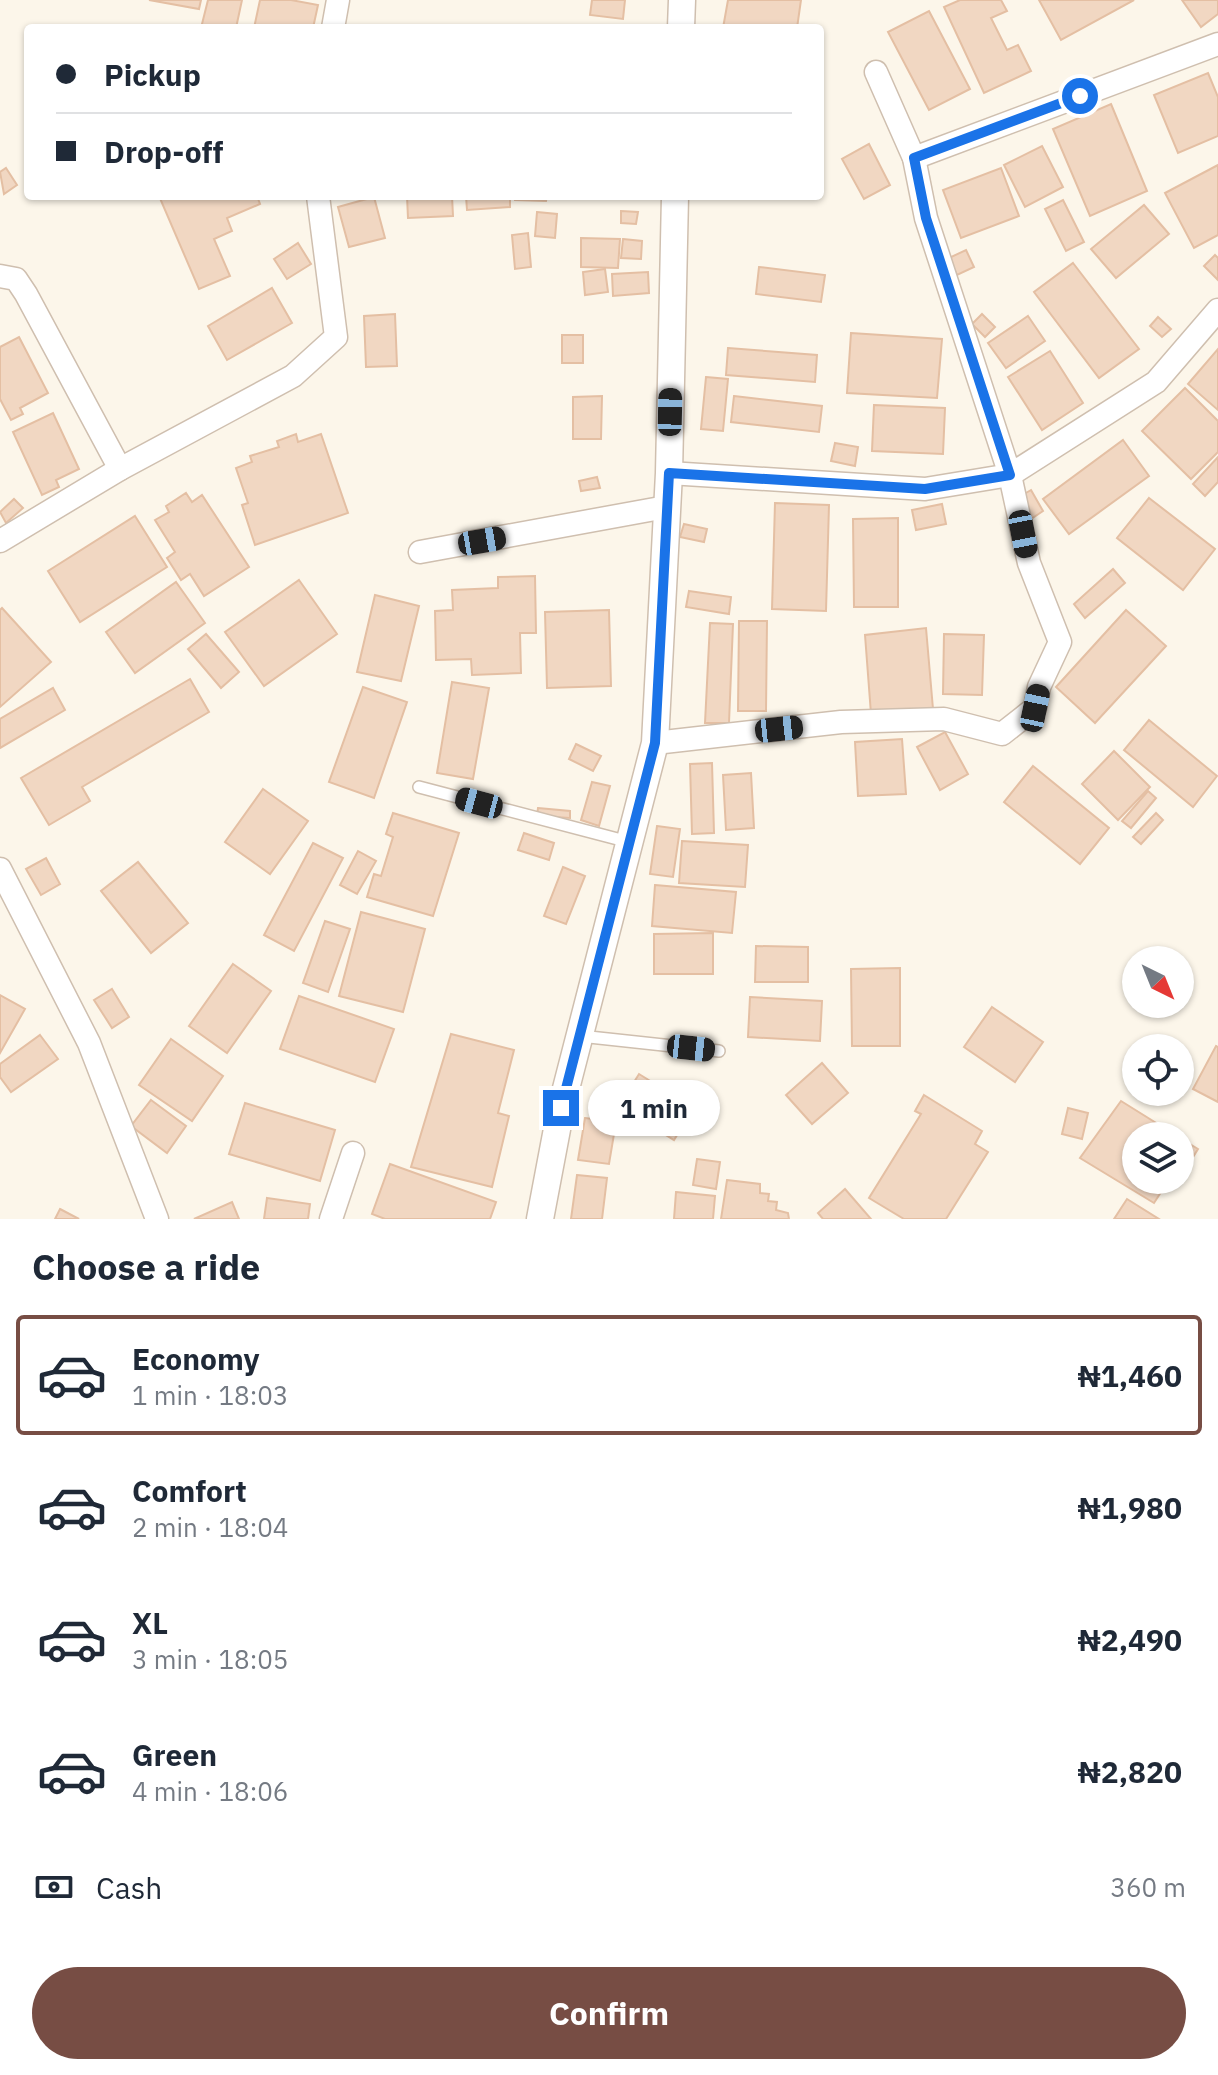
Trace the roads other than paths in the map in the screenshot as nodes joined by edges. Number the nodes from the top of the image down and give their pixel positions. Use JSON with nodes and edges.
{"nodes":[{"id":1,"x":338,"y":0,"type":"edge"},
{"id":2,"x":682,"y":0,"type":"edge"},
{"id":3,"x":334,"y":24,"type":"edge"},
{"id":4,"x":681,"y":24,"type":"edge"},
{"id":5,"x":1218,"y":44,"type":"edge"},
{"id":6,"x":876,"y":72,"type":"dead end"},
{"id":7,"x":914,"y":158,"type":"junction"},
{"id":8,"x":319,"y":200,"type":"edge"},
{"id":9,"x":675,"y":200,"type":"edge"},
{"id":10,"x":0,"y":276,"type":"edge"},
{"id":11,"x":1218,"y":310,"type":"edge"},
{"id":12,"x":120,"y":469,"type":"junction"},
{"id":13,"x":669,"y":473,"type":"junction"},
{"id":14,"x":1010,"y":475,"type":"junction"},
{"id":15,"x":666,"y":507,"type":"junction"},
{"id":16,"x":0,"y":541,"type":"edge"},
{"id":17,"x":420,"y":552,"type":"dead end"},
{"id":18,"x":655,"y":743,"type":"junction"},
{"id":19,"x":419,"y":787,"type":"dead end"},
{"id":20,"x":629,"y":842,"type":"junction"},
{"id":21,"x":0,"y":869,"type":"edge"},
{"id":22,"x":580,"y":1036,"type":"junction"},
{"id":23,"x":719,"y":1051,"type":"dead end"},
{"id":24,"x":353,"y":1153,"type":"dead end"},
{"id":25,"x":157,"y":1219,"type":"edge"},
{"id":26,"x":331,"y":1219,"type":"edge"},
{"id":27,"x":540,"y":1219,"type":"edge"}],
"edges":[{"from":1,"to":3,"type":"street"},
{"from":2,"to":4,"type":"street"},
{"from":5,"to":7,"type":"street"},
{"from":6,"to":7,"type":"street"},
{"from":7,"to":14,"type":"street"},
{"from":8,"to":12,"type":"street"},
{"from":9,"to":13,"type":"street"},
{"from":10,"to":12,"type":"street"},
{"from":11,"to":14,"type":"street"},
{"from":12,"to":16,"type":"street"},
{"from":13,"to":14,"type":"street"},
{"from":13,"to":15,"type":"street"},
{"from":14,"to":18,"type":"street"},
{"from":15,"to":17,"type":"street"},
{"from":15,"to":18,"type":"street"},
{"from":18,"to":20,"type":"street"},
{"from":19,"to":20,"type":"lane"},
{"from":20,"to":22,"type":"street"},
{"from":21,"to":25,"type":"street"},
{"from":22,"to":23,"type":"lane"},
{"from":22,"to":27,"type":"street"},
{"from":24,"to":26,"type":"street"}]}
